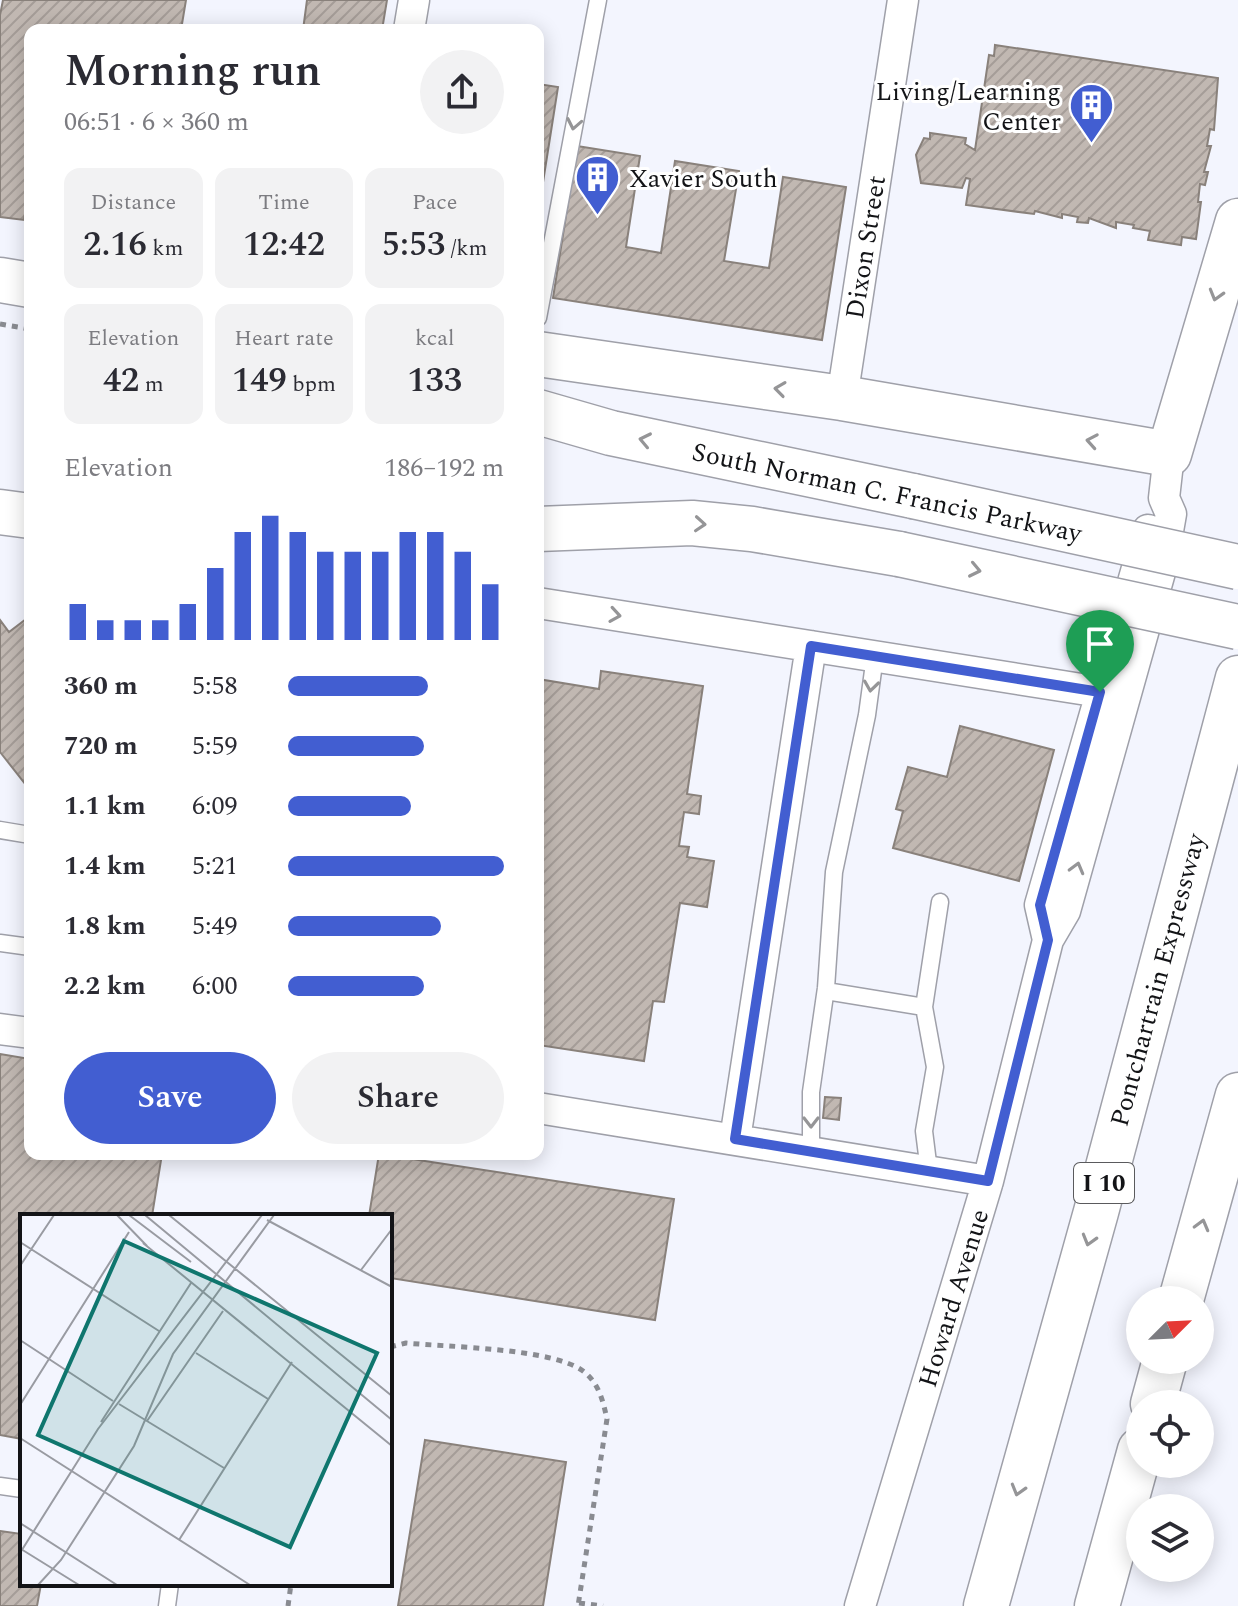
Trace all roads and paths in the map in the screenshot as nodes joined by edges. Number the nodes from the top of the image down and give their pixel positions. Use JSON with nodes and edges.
{"nodes":[{"id":1,"x":414,"y":0,"type":"edge"},
{"id":2,"x":598,"y":0,"type":"edge"},
{"id":3,"x":903,"y":0,"type":"edge"},
{"id":4,"x":410,"y":24,"type":"edge"},
{"id":5,"x":1238,"y":221,"type":"edge"},
{"id":6,"x":0,"y":280,"type":"edge"},
{"id":7,"x":24,"y":284,"type":"edge"},
{"id":8,"x":544,"y":286,"type":"edge"},
{"id":9,"x":0,"y":324,"type":"edge"},
{"id":10,"x":24,"y":328,"type":"edge"},
{"id":11,"x":544,"y":355,"type":"edge"},
{"id":12,"x":842,"y":398,"type":"junction"},
{"id":13,"x":544,"y":414,"type":"edge"},
{"id":14,"x":1169,"y":454,"type":"junction"},
{"id":15,"x":1164,"y":498,"type":"junction"},
{"id":16,"x":0,"y":512,"type":"edge"},
{"id":17,"x":24,"y":515,"type":"edge"},
{"id":18,"x":544,"y":529,"type":"edge"},
{"id":19,"x":1238,"y":567,"type":"edge"},
{"id":20,"x":544,"y":604,"type":"edge"},
{"id":21,"x":1238,"y":627,"type":"edge"},
{"id":22,"x":1238,"y":634,"type":"edge"},
{"id":23,"x":811,"y":646,"type":"junction"},
{"id":24,"x":875,"y":656,"type":"junction"},
{"id":25,"x":1238,"y":678,"type":"edge"},
{"id":26,"x":1100,"y":692,"type":"junction"},
{"id":27,"x":1215,"y":758,"type":"junction"},
{"id":28,"x":0,"y":830,"type":"edge"},
{"id":29,"x":24,"y":834,"type":"edge"},
{"id":30,"x":940,"y":902,"type":"dead end"},
{"id":31,"x":1048,"y":940,"type":"junction"},
{"id":32,"x":0,"y":943,"type":"edge"},
{"id":33,"x":24,"y":946,"type":"edge"},
{"id":34,"x":826,"y":991,"type":"junction"},
{"id":35,"x":924,"y":1007,"type":"junction"},
{"id":36,"x":0,"y":1029,"type":"edge"},
{"id":37,"x":24,"y":1032,"type":"edge"},
{"id":38,"x":1238,"y":1095,"type":"edge"},
{"id":39,"x":544,"y":1109,"type":"edge"},
{"id":40,"x":735,"y":1139,"type":"junction"},
{"id":41,"x":811,"y":1151,"type":"junction"},
{"id":42,"x":929,"y":1171,"type":"junction"},
{"id":43,"x":988,"y":1181,"type":"junction"},
{"id":44,"x":1185,"y":1286,"type":"edge"},
{"id":45,"x":392,"y":1346,"type":"edge"},
{"id":46,"x":1132,"y":1478,"type":"edge"},
{"id":47,"x":0,"y":1486,"type":"edge"},
{"id":48,"x":20,"y":1489,"type":"edge"},
{"id":49,"x":170,"y":1586,"type":"edge"},
{"id":50,"x":291,"y":1586,"type":"edge"},
{"id":51,"x":578,"y":1604,"type":"edge"},
{"id":52,"x":167,"y":1606,"type":"edge"},
{"id":53,"x":288,"y":1606,"type":"edge"},
{"id":54,"x":603,"y":1606,"type":"edge"},
{"id":55,"x":860,"y":1606,"type":"edge"},
{"id":56,"x":986,"y":1606,"type":"edge"},
{"id":57,"x":1097,"y":1606,"type":"edge"}],
"edges":[{"from":1,"to":4,"type":"street"},
{"from":2,"to":8,"type":"lane","one_way":true},
{"from":3,"to":12,"type":"street","name":"Dixon Street"},
{"from":5,"to":14,"type":"main road","name":"Howard Avenue","one_way":true},
{"from":6,"to":7,"type":"main road"},
{"from":9,"to":10,"type":"path"},
{"from":12,"to":11,"type":"main road","one_way":true},
{"from":14,"to":12,"type":"main road","one_way":true},
{"from":19,"to":13,"type":"main road","name":"South Norman C. Francis Parkway","one_way":true,"bridge":true},
{"from":14,"to":15,"type":"street","name":"Howard Avenue"},
{"from":15,"to":26,"type":"street","name":"Howard Avenue"},
{"from":31,"to":15,"type":"street","name":"Howard Avenue","one_way":true},
{"from":16,"to":17,"type":"main road"},
{"from":18,"to":21,"type":"main road","one_way":true,"bridge":true},
{"from":20,"to":23,"type":"street","one_way":true},
{"from":22,"to":27,"type":"main road"},
{"from":23,"to":24,"type":"street"},
{"from":23,"to":40,"type":"street"},
{"from":24,"to":26,"type":"street"},
{"from":24,"to":34,"type":"lane","one_way":true},
{"from":25,"to":27,"type":"main road","name":"Pontchartrain Expressway","number":"I 10"},
{"from":26,"to":31,"type":"street","name":"Howard Avenue"},
{"from":27,"to":56,"type":"main road","name":"Pontchartrain Expressway","number":"I 10","one_way":true},
{"from":28,"to":29,"type":"lane"},
{"from":30,"to":35,"type":"lane"},
{"from":31,"to":43,"type":"street","name":"Howard Avenue"},
{"from":32,"to":33,"type":"lane"},
{"from":34,"to":35,"type":"lane"},
{"from":34,"to":41,"type":"lane","one_way":true},
{"from":35,"to":42,"type":"lane"},
{"from":36,"to":37,"type":"street"},
{"from":44,"to":38,"type":"main road","one_way":true},
{"from":39,"to":40,"type":"street"},
{"from":40,"to":41,"type":"street"},
{"from":41,"to":42,"type":"street"},
{"from":42,"to":43,"type":"street"},
{"from":43,"to":55,"type":"street","name":"Howard Avenue"},
{"from":45,"to":51,"type":"path"},
{"from":46,"to":57,"type":"main road"},
{"from":47,"to":48,"type":"lane"},
{"from":49,"to":52,"type":"lane"},
{"from":50,"to":53,"type":"path"},
{"from":51,"to":54,"type":"path"}]}
